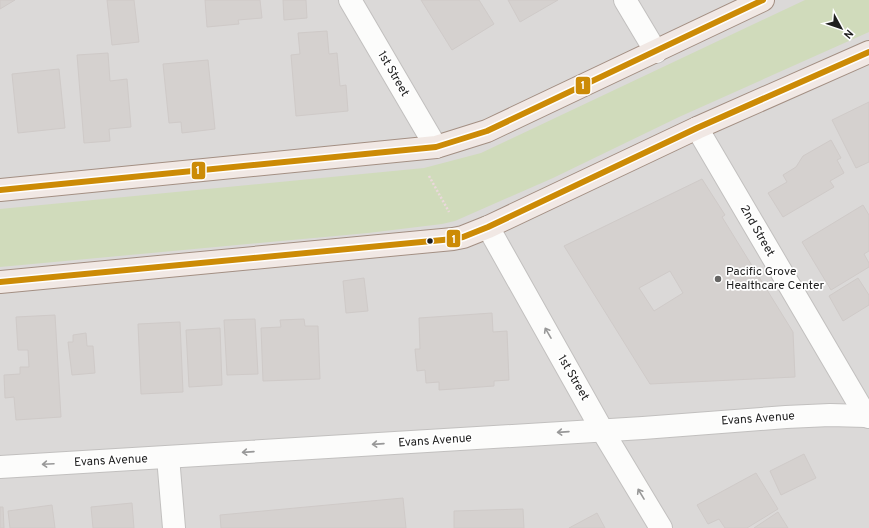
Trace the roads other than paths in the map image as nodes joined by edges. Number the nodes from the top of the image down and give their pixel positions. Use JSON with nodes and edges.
{"nodes":[{"id":1,"x":350,"y":0,"type":"edge"},
{"id":2,"x":625,"y":0,"type":"edge"},
{"id":3,"x":763,"y":0,"type":"edge"},
{"id":4,"x":656,"y":52,"type":"junction"},
{"id":5,"x":869,"y":52,"type":"edge"},
{"id":6,"x":697,"y":128,"type":"junction"},
{"id":7,"x":436,"y":147,"type":"junction"},
{"id":8,"x":0,"y":190,"type":"edge"},
{"id":9,"x":488,"y":227,"type":"junction"},
{"id":10,"x":0,"y":282,"type":"edge"},
{"id":11,"x":868,"y":417,"type":"edge"},
{"id":12,"x":602,"y":430,"type":"junction"},
{"id":13,"x":168,"y":457,"type":"junction"},
{"id":14,"x":0,"y":467,"type":"edge"},
{"id":15,"x":174,"y":528,"type":"edge"},
{"id":16,"x":661,"y":528,"type":"edge"}],
"edges":[{"from":1,"to":7,"type":"street","name":"1st Street"},
{"from":2,"to":4,"type":"street"},
{"from":3,"to":4,"type":"main road"},
{"from":4,"to":7,"type":"main road"},
{"from":5,"to":6,"type":"main road"},
{"from":6,"to":9,"type":"main road"},
{"from":6,"to":11,"type":"street","name":"2nd Street"},
{"from":7,"to":8,"type":"main road"},
{"from":9,"to":10,"type":"main road"},
{"from":12,"to":9,"type":"street","name":"1st Street","one_way":true},
{"from":11,"to":12,"type":"street","name":"Evans Avenue"},
{"from":12,"to":13,"type":"street","name":"Evans Avenue","one_way":true},
{"from":16,"to":12,"type":"street","name":"1st Street","one_way":true},
{"from":13,"to":14,"type":"street","name":"Evans Avenue","one_way":true},
{"from":13,"to":15,"type":"street"}]}
